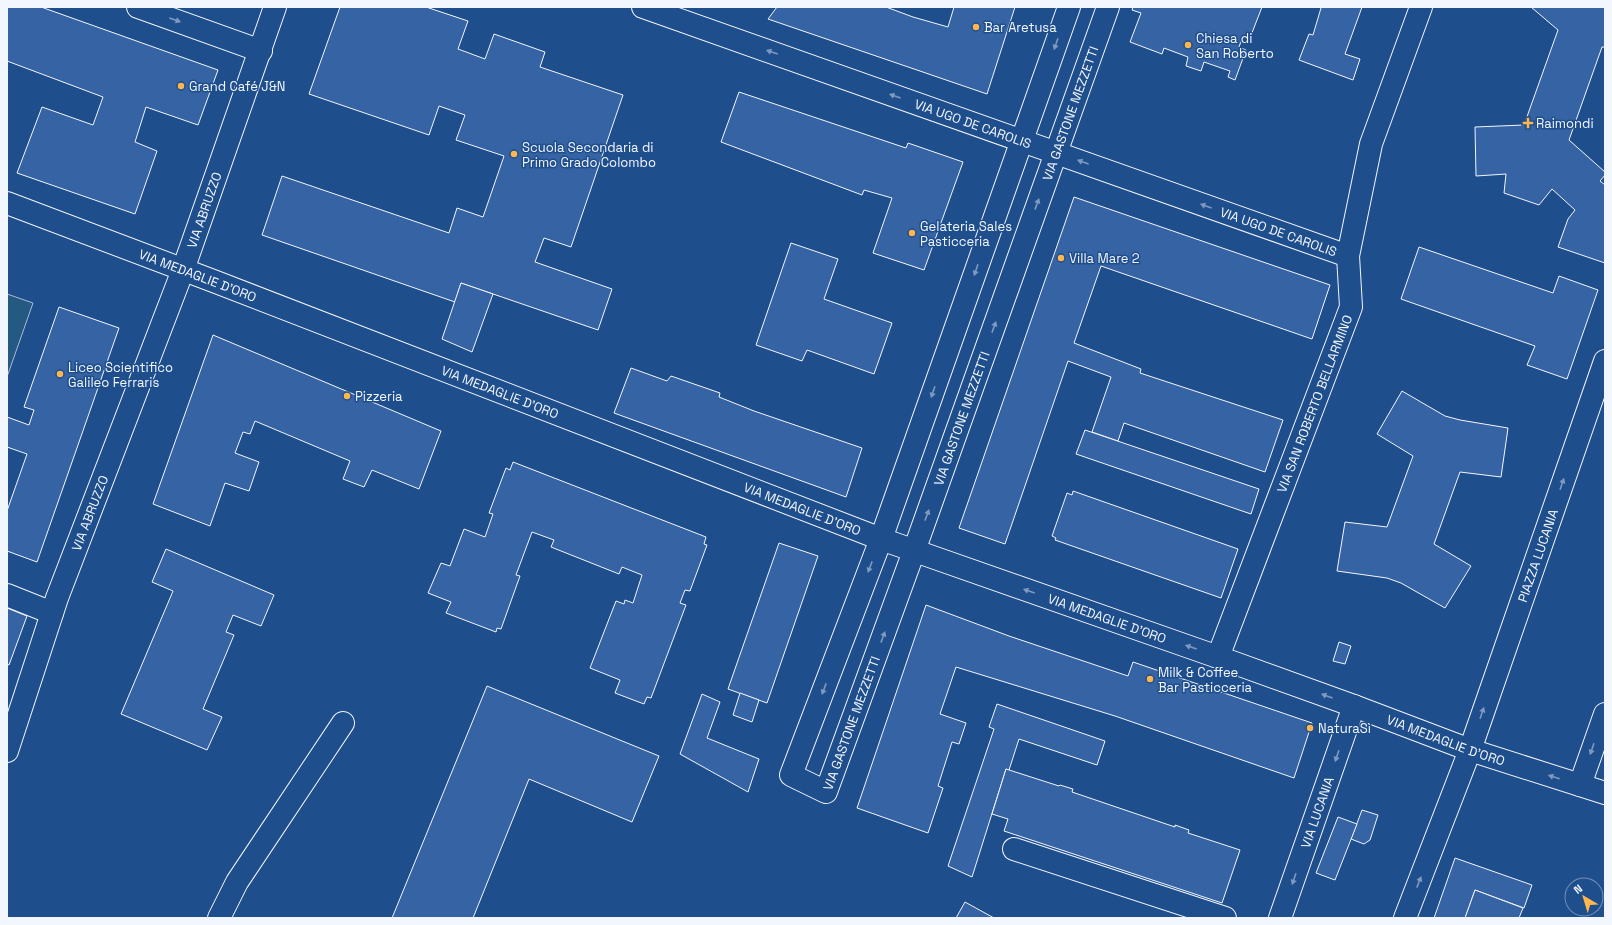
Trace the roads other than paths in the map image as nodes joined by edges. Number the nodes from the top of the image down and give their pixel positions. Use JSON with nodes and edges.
{"nodes":[{"id":1,"x":138,"y":7,"type":"edge"},
{"id":2,"x":275,"y":7,"type":"edge"},
{"id":3,"x":644,"y":7,"type":"edge"},
{"id":4,"x":1069,"y":7,"type":"edge"},
{"id":5,"x":1108,"y":7,"type":"edge"},
{"id":6,"x":1421,"y":7,"type":"edge"},
{"id":7,"x":261,"y":51,"type":"junction"},
{"id":8,"x":1022,"y":140,"type":"junction"},
{"id":9,"x":1056,"y":152,"type":"junction"},
{"id":10,"x":7,"y":203,"type":"edge"},
{"id":11,"x":1348,"y":256,"type":"junction"},
{"id":12,"x":183,"y":270,"type":"junction"},
{"id":13,"x":1605,"y":362,"type":"edge"},
{"id":14,"x":881,"y":539,"type":"junction"},
{"id":15,"x":914,"y":551,"type":"junction"},
{"id":16,"x":7,"y":595,"type":"edge"},
{"id":17,"x":52,"y":613,"type":"junction"},
{"id":18,"x":1218,"y":657,"type":"junction"},
{"id":19,"x":1354,"y":706,"type":"junction"},
{"id":20,"x":1605,"y":714,"type":"edge"},
{"id":21,"x":343,"y":723,"type":"dead end"},
{"id":22,"x":1470,"y":750,"type":"junction"},
{"id":23,"x":7,"y":751,"type":"edge"},
{"id":24,"x":1580,"y":785,"type":"junction"},
{"id":25,"x":1605,"y":793,"type":"edge"},
{"id":26,"x":1014,"y":849,"type":"dead end"},
{"id":27,"x":220,"y":918,"type":"edge"},
{"id":28,"x":1225,"y":918,"type":"edge"},
{"id":29,"x":1280,"y":918,"type":"edge"},
{"id":30,"x":1405,"y":918,"type":"edge"}],
"edges":[{"from":1,"to":7,"type":"street","one_way":true},
{"from":2,"to":7,"type":"street","name":"VIA ABRUZZO"},
{"from":8,"to":3,"type":"street","name":"VIA UGO DE CAROLIS","one_way":true},
{"from":4,"to":8,"type":"street","name":"VIA GASTONE MEZZETTI","one_way":true},
{"from":5,"to":9,"type":"street","name":"VIA GASTONE MEZZETTI"},
{"from":6,"to":11,"type":"street","name":"VIA SAN ROBERTO BELLARMINO"},
{"from":7,"to":12,"type":"street","name":"VIA ABRUZZO"},
{"from":8,"to":9,"type":"street","name":"VIA UGO DE CAROLIS"},
{"from":8,"to":14,"type":"street","name":"VIA GASTONE MEZZETTI","one_way":true},
{"from":11,"to":9,"type":"street","name":"VIA UGO DE CAROLIS","one_way":true},
{"from":15,"to":9,"type":"street","name":"VIA GASTONE MEZZETTI","one_way":true},
{"from":10,"to":12,"type":"street","name":"VIA MEDAGLIE D'ORO"},
{"from":11,"to":18,"type":"street","name":"VIA SAN ROBERTO BELLARMINO"},
{"from":12,"to":14,"type":"street","name":"VIA MEDAGLIE D'ORO"},
{"from":12,"to":17,"type":"street","name":"VIA ABRUZZO"},
{"from":22,"to":13,"type":"street","name":"PIAZZA LUCANIA","one_way":true},
{"from":14,"to":15,"type":"street","name":"VIA MEDAGLIE D'ORO"},
{"from":14,"to":15,"type":"street","name":"VIA GASTONE MEZZETTI","one_way":true},
{"from":18,"to":15,"type":"street","name":"VIA MEDAGLIE D'ORO","one_way":true},
{"from":16,"to":17,"type":"street"},
{"from":17,"to":23,"type":"street","name":"VIA ABRUZZO"},
{"from":19,"to":18,"type":"street","name":"VIA MEDAGLIE D'ORO","one_way":true},
{"from":19,"to":22,"type":"street","name":"VIA MEDAGLIE D'ORO"},
{"from":19,"to":29,"type":"street","name":"VIA LUCANIA","one_way":true},
{"from":20,"to":24,"type":"street","one_way":true},
{"from":21,"to":27,"type":"street"},
{"from":24,"to":22,"type":"street","name":"VIA MEDAGLIE D'ORO","one_way":true},
{"from":30,"to":22,"type":"street","one_way":true},
{"from":24,"to":25,"type":"street","name":"VIA MEDAGLIE D'ORO"},
{"from":26,"to":28,"type":"street"}]}
